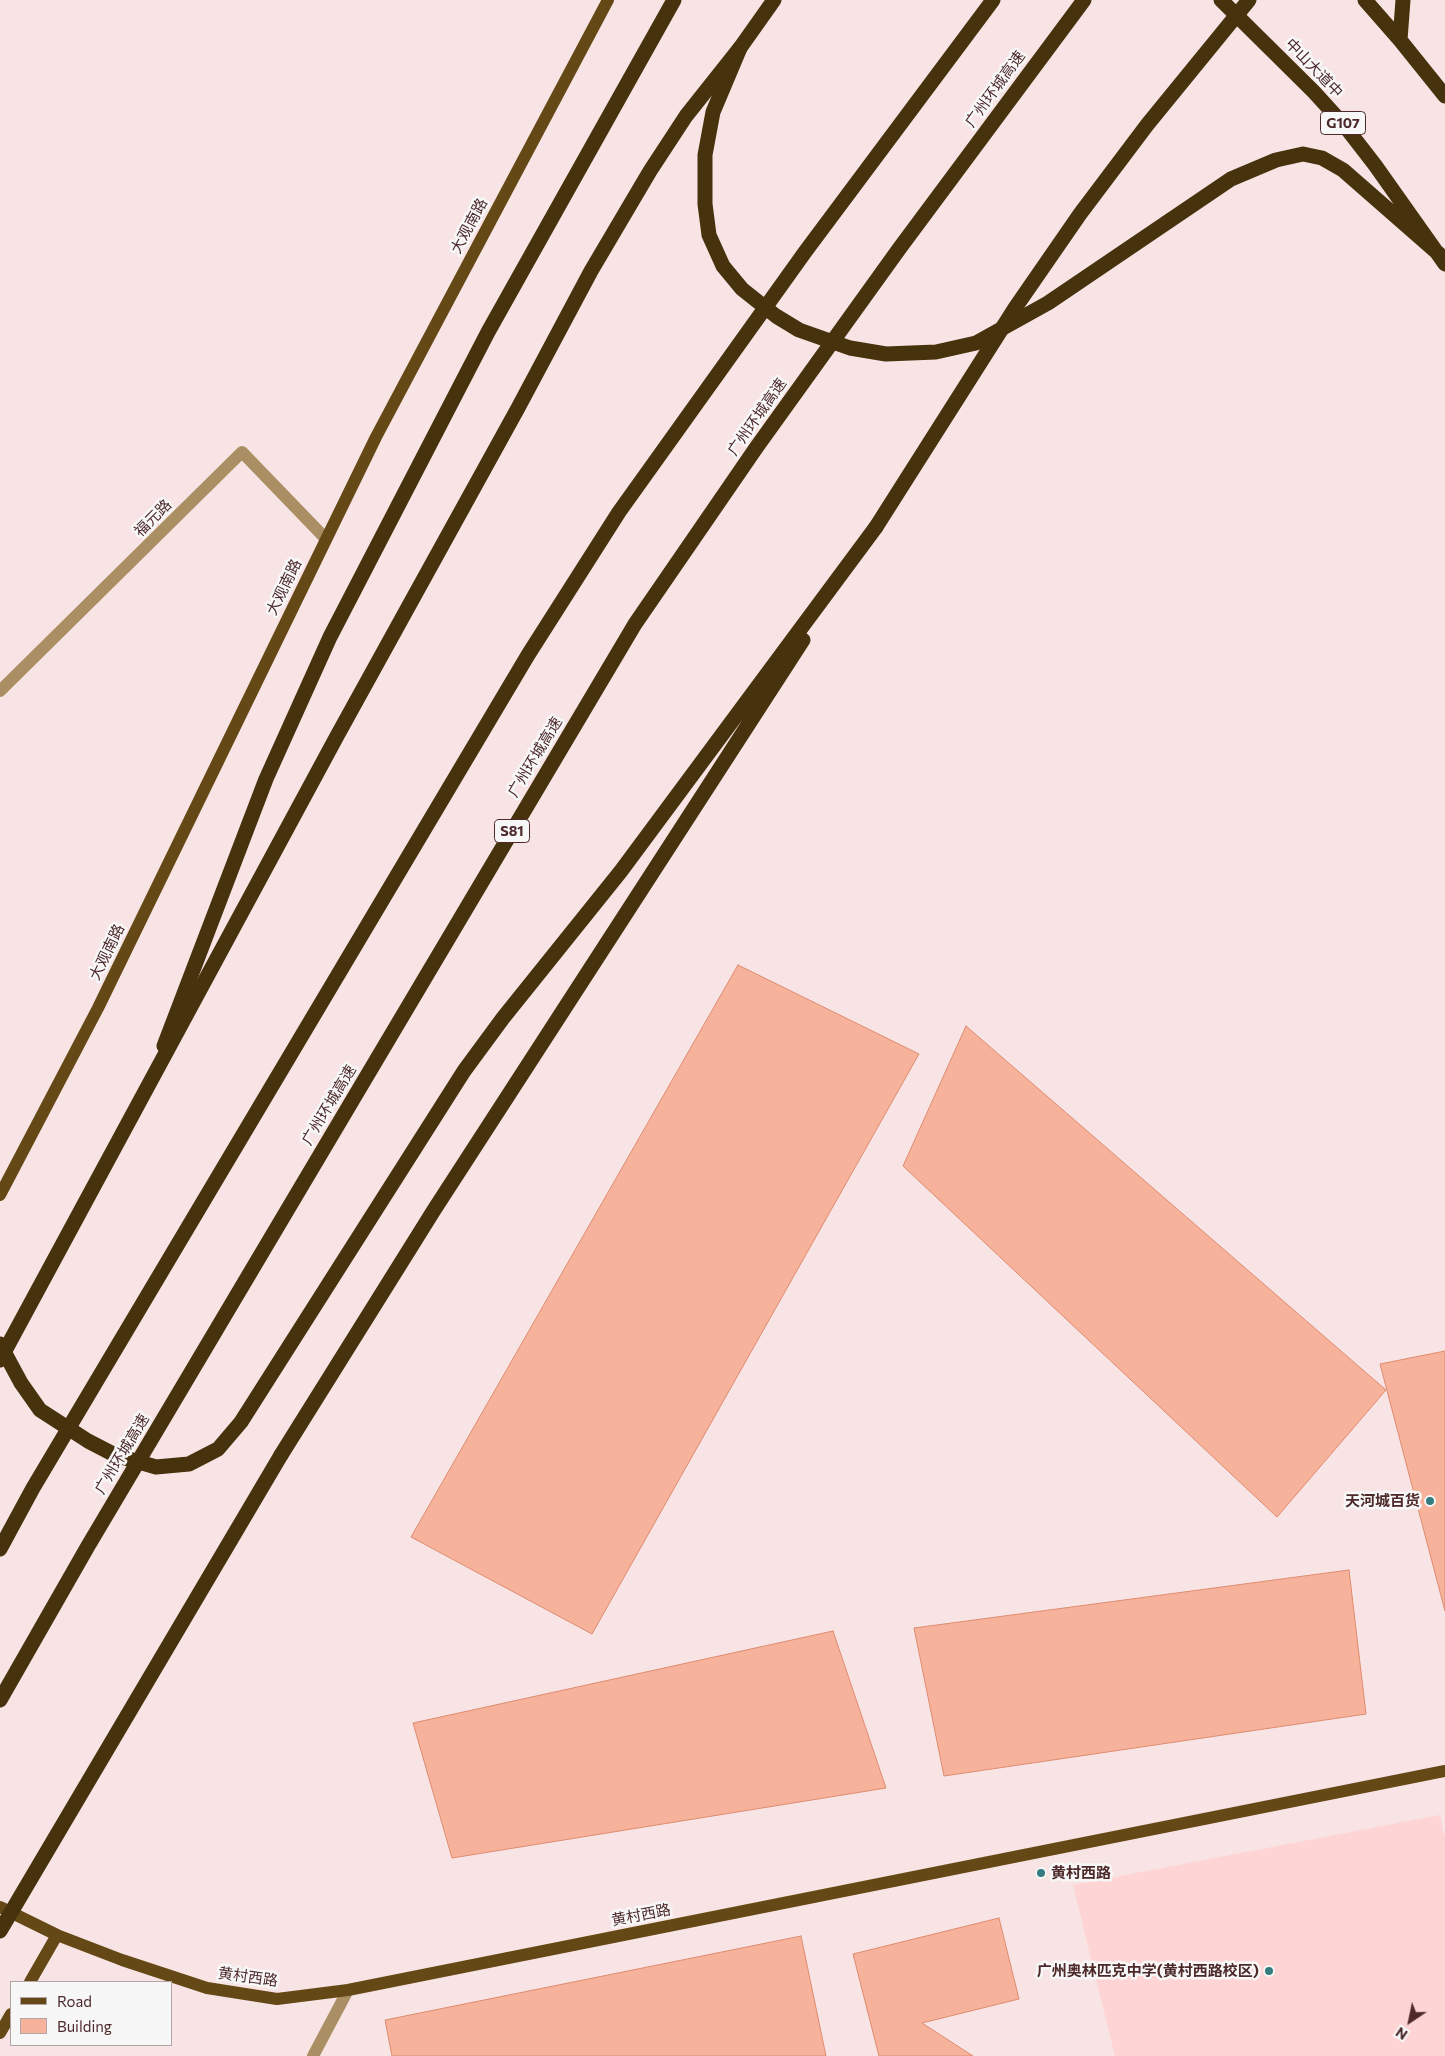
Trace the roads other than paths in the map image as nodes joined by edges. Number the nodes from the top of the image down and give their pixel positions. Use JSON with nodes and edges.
{"nodes":[{"id":1,"x":608,"y":0,"type":"edge"},
{"id":2,"x":674,"y":0,"type":"edge"},
{"id":3,"x":774,"y":0,"type":"edge"},
{"id":4,"x":993,"y":0,"type":"edge"},
{"id":5,"x":1084,"y":0,"type":"edge"},
{"id":6,"x":1220,"y":0,"type":"edge"},
{"id":7,"x":1249,"y":0,"type":"edge"},
{"id":8,"x":1365,"y":0,"type":"edge"},
{"id":9,"x":1403,"y":0,"type":"edge"},
{"id":10,"x":1400,"y":40,"type":"junction"},
{"id":11,"x":740,"y":48,"type":"junction"},
{"id":12,"x":1445,"y":96,"type":"edge"},
{"id":13,"x":1442,"y":259,"type":"edge"},
{"id":14,"x":876,"y":527,"type":"junction"},
{"id":15,"x":326,"y":539,"type":"junction"},
{"id":16,"x":0,"y":691,"type":"edge"},
{"id":17,"x":151,"y":1079,"type":"junction"},
{"id":18,"x":0,"y":1195,"type":"edge"},
{"id":19,"x":0,"y":1344,"type":"edge"},
{"id":20,"x":0,"y":1360,"type":"edge"},
{"id":21,"x":0,"y":1549,"type":"edge"},
{"id":22,"x":0,"y":1700,"type":"edge"},
{"id":23,"x":1445,"y":1770,"type":"edge"},
{"id":24,"x":0,"y":1907,"type":"edge"},
{"id":25,"x":0,"y":1931,"type":"edge"},
{"id":26,"x":57,"y":1935,"type":"junction"},
{"id":27,"x":31,"y":1981,"type":"edge"},
{"id":28,"x":348,"y":1990,"type":"junction"},
{"id":29,"x":10,"y":2016,"type":"edge"},
{"id":30,"x":0,"y":2033,"type":"edge"},
{"id":31,"x":313,"y":2056,"type":"edge"}],
"edges":[{"from":1,"to":15,"type":"main road","name":"大观南路"},
{"from":2,"to":17,"type":"highway","bridge":true},
{"from":3,"to":11,"type":"highway"},
{"from":4,"to":21,"type":"highway","bridge":true},
{"from":5,"to":22,"type":"highway","name":"广州环城高速","number":"S81","bridge":true},
{"from":6,"to":13,"type":"highway","name":"中山大道中","number":"G107"},
{"from":7,"to":14,"type":"highway","bridge":true},
{"from":8,"to":10,"type":"highway"},
{"from":9,"to":10,"type":"highway"},
{"from":10,"to":12,"type":"highway"},
{"from":11,"to":13,"type":"highway","bridge":true},
{"from":11,"to":17,"type":"highway","bridge":true},
{"from":14,"to":19,"type":"highway"},
{"from":14,"to":25,"type":"highway","bridge":true},
{"from":15,"to":16,"type":"street","name":"福元路"},
{"from":15,"to":18,"type":"main road","name":"大观南路"},
{"from":17,"to":20,"type":"highway","bridge":true},
{"from":23,"to":28,"type":"main road","name":"黄村西路"},
{"from":24,"to":26,"type":"main road","name":"黄村西路"},
{"from":26,"to":27,"type":"main road"},
{"from":26,"to":28,"type":"main road","name":"黄村西路"},
{"from":28,"to":31,"type":"street"},
{"from":29,"to":30,"type":"main road"}]}
